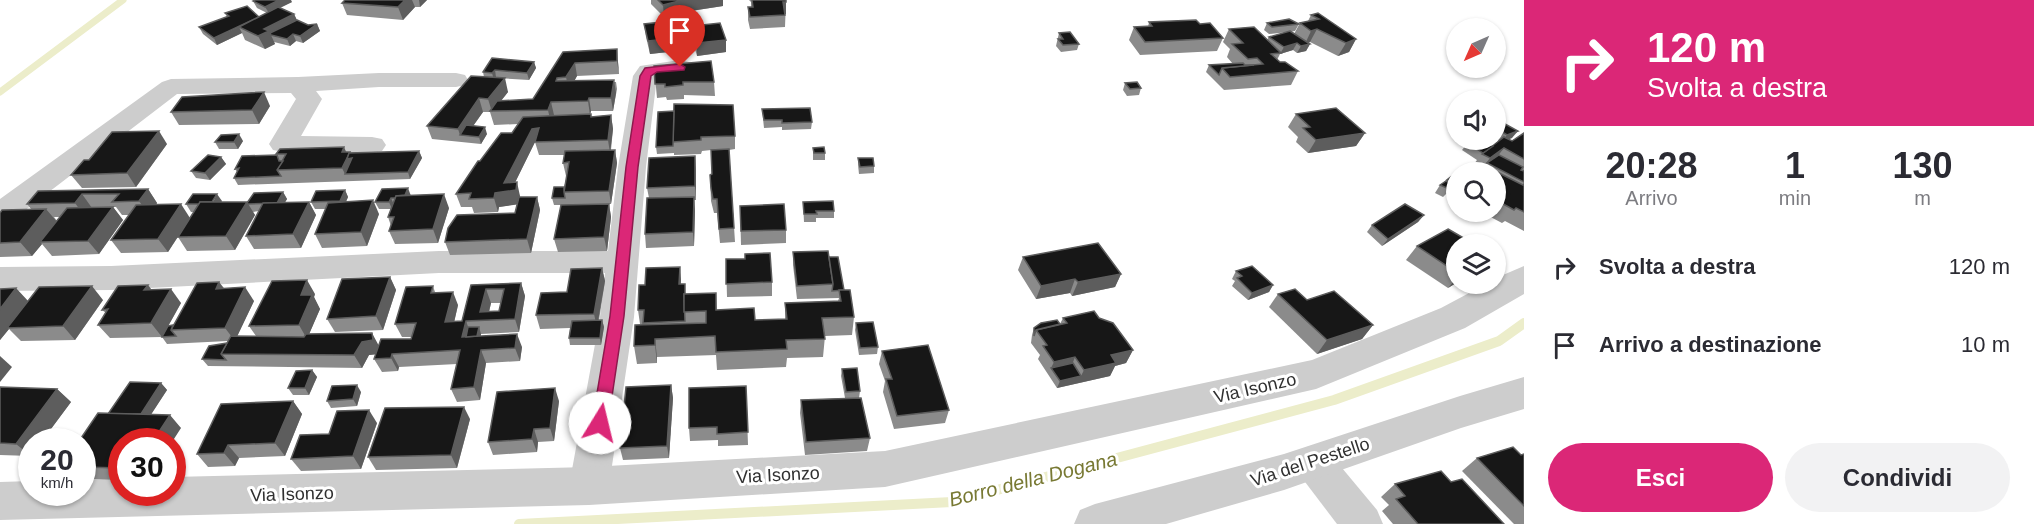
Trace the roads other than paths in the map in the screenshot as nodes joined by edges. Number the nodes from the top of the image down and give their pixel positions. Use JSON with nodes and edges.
{"nodes":[{"id":1,"x":680,"y":67,"type":"edge"},
{"id":2,"x":456,"y":80,"type":"dead end"},
{"id":3,"x":298,"y":86,"type":"junction"},
{"id":4,"x":372,"y":145,"type":"dead end"},
{"id":5,"x":0,"y":214,"type":"edge"},
{"id":6,"x":622,"y":262,"type":"junction"},
{"id":7,"x":1524,"y":278,"type":"edge"},
{"id":8,"x":0,"y":279,"type":"edge"},
{"id":9,"x":1524,"y":393,"type":"edge"},
{"id":10,"x":1313,"y":462,"type":"junction"},
{"id":11,"x":589,"y":486,"type":"junction"},
{"id":12,"x":0,"y":501,"type":"edge"},
{"id":13,"x":1095,"y":524,"type":"edge"},
{"id":14,"x":1362,"y":524,"type":"edge"}],
"edges":[{"from":1,"to":6,"type":"street"},
{"from":2,"to":3,"type":"street"},
{"from":3,"to":4,"type":"street"},
{"from":3,"to":5,"type":"street"},
{"from":6,"to":8,"type":"street"},
{"from":6,"to":11,"type":"street"},
{"from":7,"to":11,"type":"street","name":"Via Isonzo"},
{"from":9,"to":10,"type":"street","name":"Via del Pestello"},
{"from":10,"to":13,"type":"street","name":"Via del Pestello"},
{"from":10,"to":14,"type":"street"},
{"from":11,"to":12,"type":"street","name":"Via Isonzo"}]}
